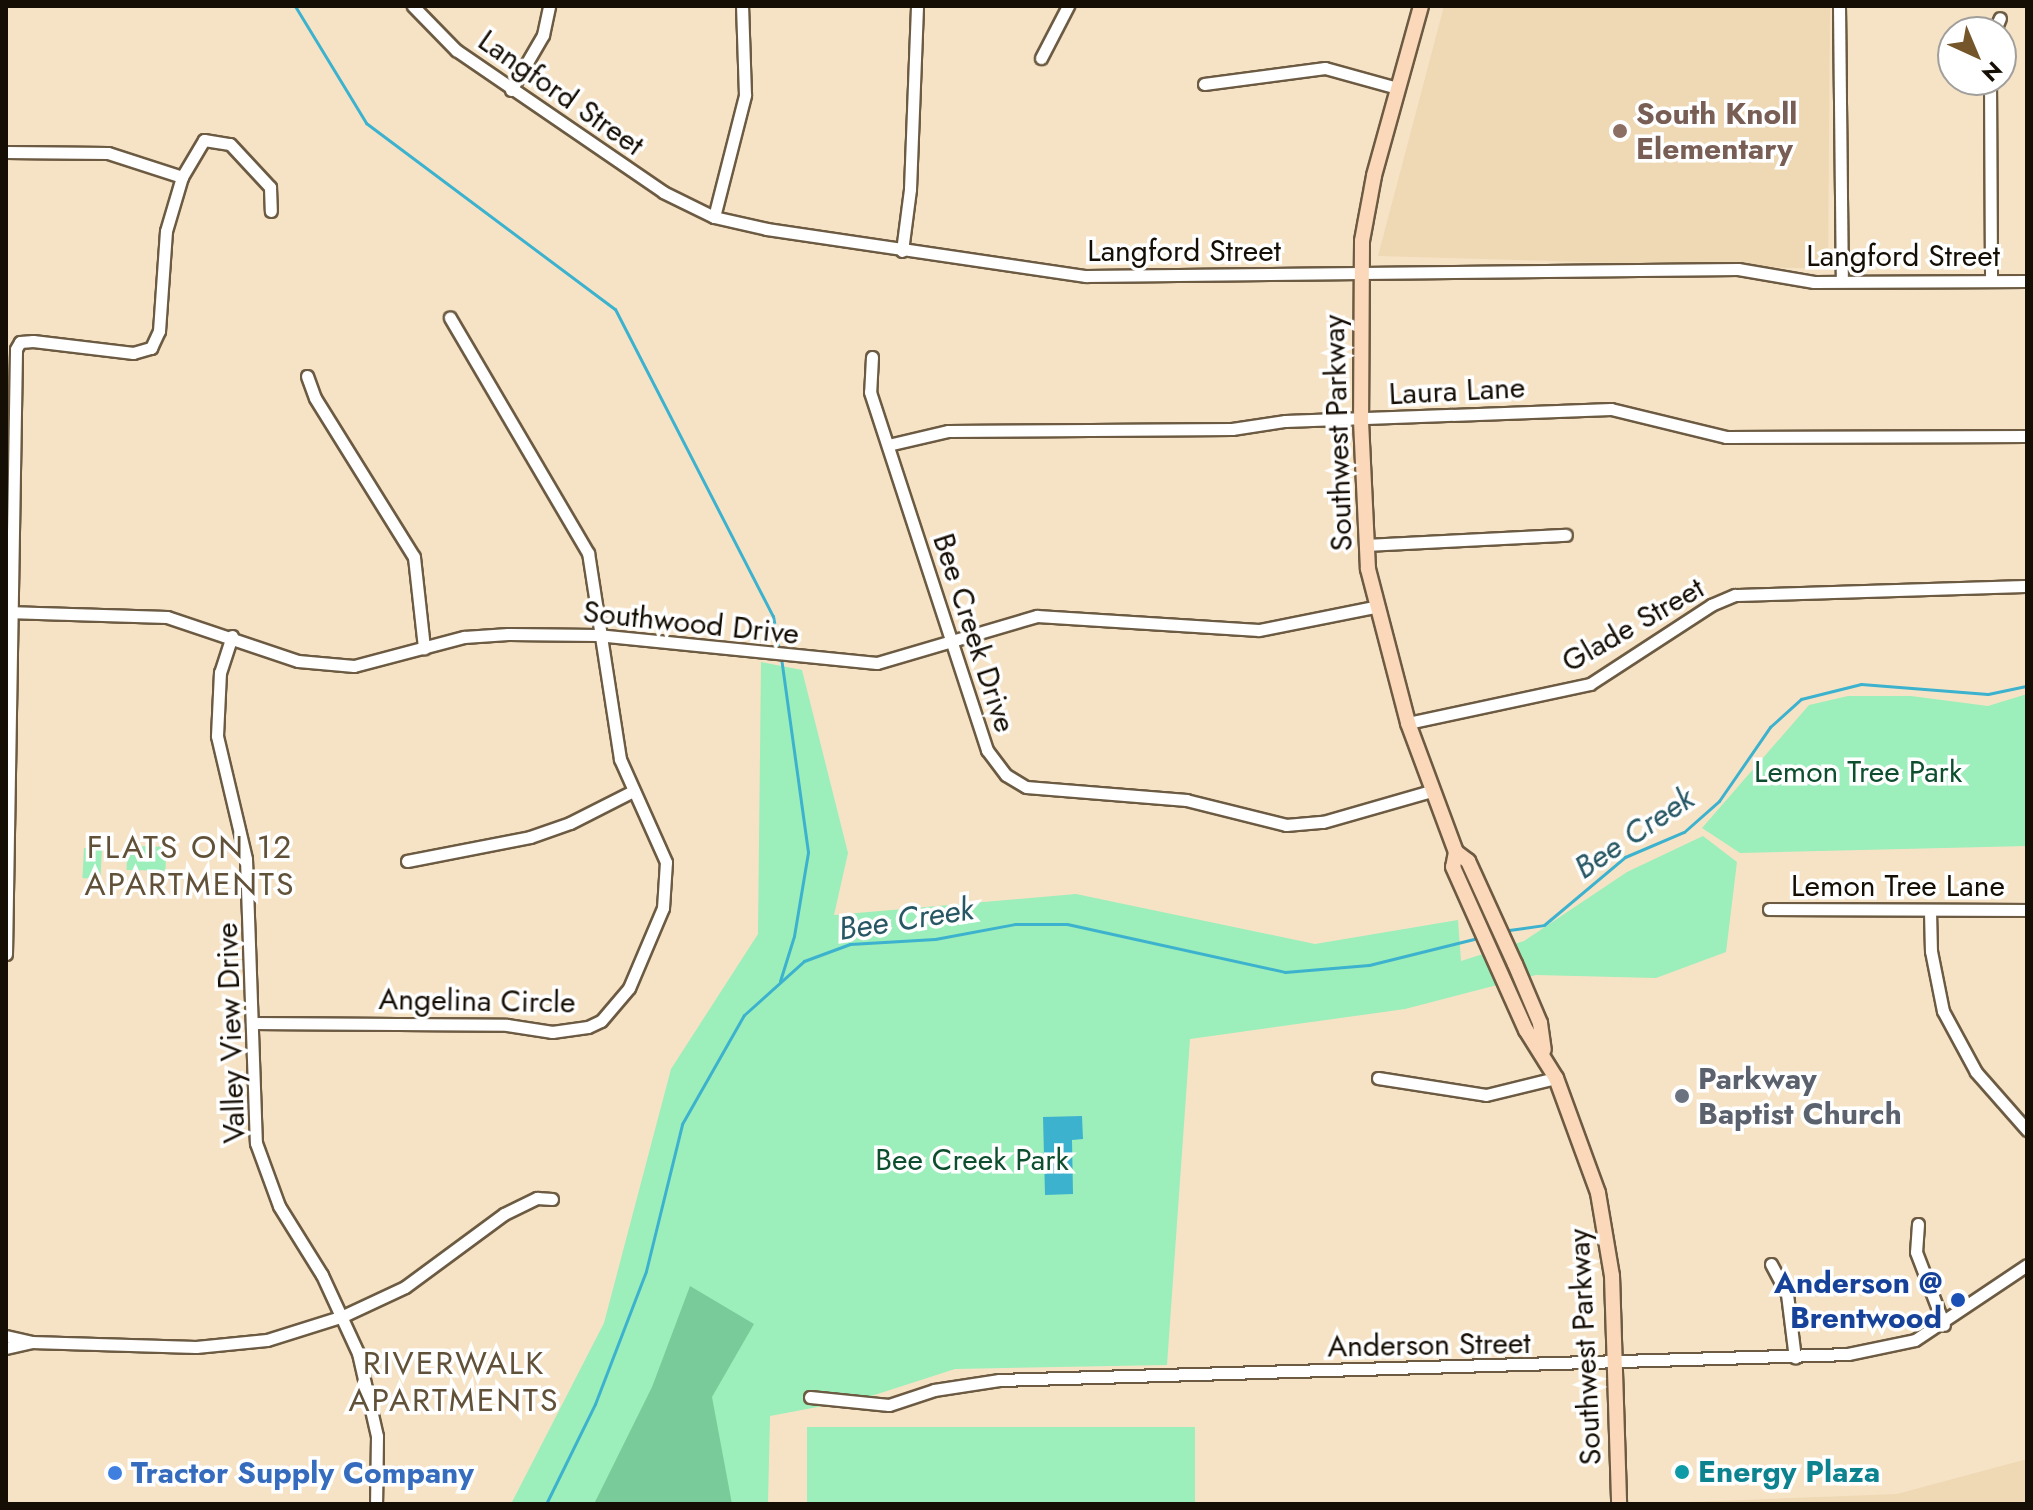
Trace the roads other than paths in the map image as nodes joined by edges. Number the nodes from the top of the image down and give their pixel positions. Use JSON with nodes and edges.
{"nodes":[{"id":1,"x":413,"y":6,"type":"edge"},
{"id":2,"x":549,"y":6,"type":"edge"},
{"id":3,"x":742,"y":6,"type":"edge"},
{"id":4,"x":917,"y":6,"type":"edge"},
{"id":5,"x":1068,"y":6,"type":"edge"},
{"id":6,"x":1421,"y":6,"type":"edge"},
{"id":7,"x":1839,"y":6,"type":"edge"},
{"id":8,"x":1041,"y":58,"type":"dead end"},
{"id":9,"x":1204,"y":84,"type":"dead end"},
{"id":10,"x":1397,"y":88,"type":"junction"},
{"id":11,"x":511,"y":90,"type":"junction"},
{"id":12,"x":1990,"y":96,"type":"edge"},
{"id":13,"x":6,"y":152,"type":"edge"},
{"id":14,"x":182,"y":177,"type":"junction"},
{"id":15,"x":271,"y":211,"type":"dead end"},
{"id":16,"x":714,"y":217,"type":"junction"},
{"id":17,"x":902,"y":251,"type":"junction"},
{"id":18,"x":1359,"y":275,"type":"junction"},
{"id":19,"x":1991,"y":279,"type":"junction"},
{"id":20,"x":1842,"y":280,"type":"junction"},
{"id":21,"x":2027,"y":281,"type":"edge"},
{"id":22,"x":450,"y":318,"type":"dead end"},
{"id":23,"x":872,"y":357,"type":"dead end"},
{"id":24,"x":307,"y":376,"type":"dead end"},
{"id":25,"x":1361,"y":421,"type":"junction"},
{"id":26,"x":2027,"y":436,"type":"edge"},
{"id":27,"x":888,"y":445,"type":"junction"},
{"id":28,"x":1566,"y":535,"type":"dead end"},
{"id":29,"x":1366,"y":545,"type":"junction"},
{"id":30,"x":2027,"y":586,"type":"edge"},
{"id":31,"x":1374,"y":607,"type":"junction"},
{"id":32,"x":8,"y":612,"type":"edge"},
{"id":33,"x":597,"y":635,"type":"junction"},
{"id":34,"x":232,"y":636,"type":"junction"},
{"id":35,"x":952,"y":643,"type":"junction"},
{"id":36,"x":424,"y":648,"type":"junction"},
{"id":37,"x":1408,"y":723,"type":"junction"},
{"id":38,"x":633,"y":791,"type":"junction"},
{"id":39,"x":1431,"y":791,"type":"junction"},
{"id":40,"x":407,"y":861,"type":"dead end"},
{"id":41,"x":1769,"y":909,"type":"dead end"},
{"id":42,"x":2027,"y":910,"type":"edge"},
{"id":43,"x":1930,"y":911,"type":"junction"},
{"id":44,"x":6,"y":954,"type":"edge"},
{"id":45,"x":252,"y":1023,"type":"junction"},
{"id":46,"x":1378,"y":1078,"type":"dead end"},
{"id":47,"x":1556,"y":1078,"type":"junction"},
{"id":48,"x":2027,"y":1130,"type":"edge"},
{"id":49,"x":552,"y":1199,"type":"dead end"},
{"id":50,"x":1918,"y":1224,"type":"dead end"},
{"id":51,"x":1771,"y":1264,"type":"dead end"},
{"id":52,"x":2027,"y":1265,"type":"edge"},
{"id":53,"x":343,"y":1316,"type":"junction"},
{"id":54,"x":1944,"y":1325,"type":"junction"},
{"id":55,"x":6,"y":1336,"type":"edge"},
{"id":56,"x":31,"y":1342,"type":"junction"},
{"id":57,"x":6,"y":1348,"type":"edge"},
{"id":58,"x":1795,"y":1358,"type":"junction"},
{"id":59,"x":1615,"y":1364,"type":"junction"},
{"id":60,"x":810,"y":1397,"type":"dead end"},
{"id":61,"x":376,"y":1504,"type":"edge"},
{"id":62,"x":1619,"y":1504,"type":"edge"}],
"edges":[{"from":1,"to":11,"type":"street","name":"Langford Street"},
{"from":2,"to":11,"type":"street"},
{"from":3,"to":16,"type":"street"},
{"from":4,"to":17,"type":"street"},
{"from":5,"to":8,"type":"street"},
{"from":6,"to":10,"type":"main road","name":"Southwest Parkway"},
{"from":7,"to":20,"type":"street"},
{"from":9,"to":10,"type":"street"},
{"from":10,"to":18,"type":"main road","name":"Southwest Parkway"},
{"from":11,"to":16,"type":"street","name":"Langford Street"},
{"from":12,"to":19,"type":"street"},
{"from":13,"to":14,"type":"street"},
{"from":14,"to":15,"type":"street"},
{"from":14,"to":32,"type":"street"},
{"from":16,"to":17,"type":"street","name":"Langford Street"},
{"from":17,"to":18,"type":"street","name":"Langford Street"},
{"from":18,"to":20,"type":"street","name":"Langford Street"},
{"from":18,"to":25,"type":"main road","name":"Southwest Parkway"},
{"from":19,"to":20,"type":"street","name":"Langford Street"},
{"from":19,"to":21,"type":"street","name":"Langford Street"},
{"from":22,"to":33,"type":"street","name":"Angelina Circle"},
{"from":23,"to":27,"type":"street","name":"Bee Creek Drive"},
{"from":24,"to":36,"type":"street"},
{"from":25,"to":26,"type":"street","name":"Laura Lane"},
{"from":25,"to":27,"type":"street","name":"Laura Lane"},
{"from":25,"to":29,"type":"main road","name":"Southwest Parkway"},
{"from":27,"to":35,"type":"street","name":"Bee Creek Drive"},
{"from":28,"to":29,"type":"street"},
{"from":29,"to":31,"type":"main road","name":"Southwest Parkway"},
{"from":30,"to":37,"type":"street","name":"Glade Street"},
{"from":31,"to":35,"type":"street","name":"Southwood Drive"},
{"from":31,"to":37,"type":"main road","name":"Southwest Parkway"},
{"from":32,"to":34,"type":"street","name":"Southwood Drive"},
{"from":32,"to":44,"type":"street"},
{"from":33,"to":35,"type":"street","name":"Southwood Drive"},
{"from":33,"to":36,"type":"street","name":"Southwood Drive"},
{"from":33,"to":38,"type":"street","name":"Angelina Circle"},
{"from":34,"to":36,"type":"street","name":"Southwood Drive"},
{"from":34,"to":45,"type":"street","name":"Valley View Drive"},
{"from":35,"to":39,"type":"street","name":"Bee Creek Drive"},
{"from":37,"to":39,"type":"main road","name":"Southwest Parkway"},
{"from":38,"to":40,"type":"street"},
{"from":38,"to":45,"type":"street","name":"Angelina Circle"},
{"from":39,"to":47,"type":"main road","name":"Southwest Parkway"},
{"from":41,"to":43,"type":"street","name":"Lemon Tree Lane"},
{"from":42,"to":43,"type":"street","name":"Lemon Tree Lane"},
{"from":43,"to":48,"type":"street"},
{"from":45,"to":53,"type":"street","name":"Valley View Drive"},
{"from":46,"to":47,"type":"street"},
{"from":47,"to":59,"type":"main road","name":"Southwest Parkway"},
{"from":49,"to":53,"type":"street"},
{"from":50,"to":54,"type":"street"},
{"from":51,"to":58,"type":"street"},
{"from":52,"to":54,"type":"street","name":"Anderson Street"},
{"from":53,"to":56,"type":"street"},
{"from":53,"to":61,"type":"street","name":"Valley View Drive"},
{"from":54,"to":58,"type":"street","name":"Anderson Street"},
{"from":55,"to":56,"type":"street"},
{"from":56,"to":57,"type":"street"},
{"from":58,"to":59,"type":"street","name":"Anderson Street"},
{"from":59,"to":60,"type":"street","name":"Anderson Street"},
{"from":59,"to":62,"type":"main road","name":"Southwest Parkway"}]}
